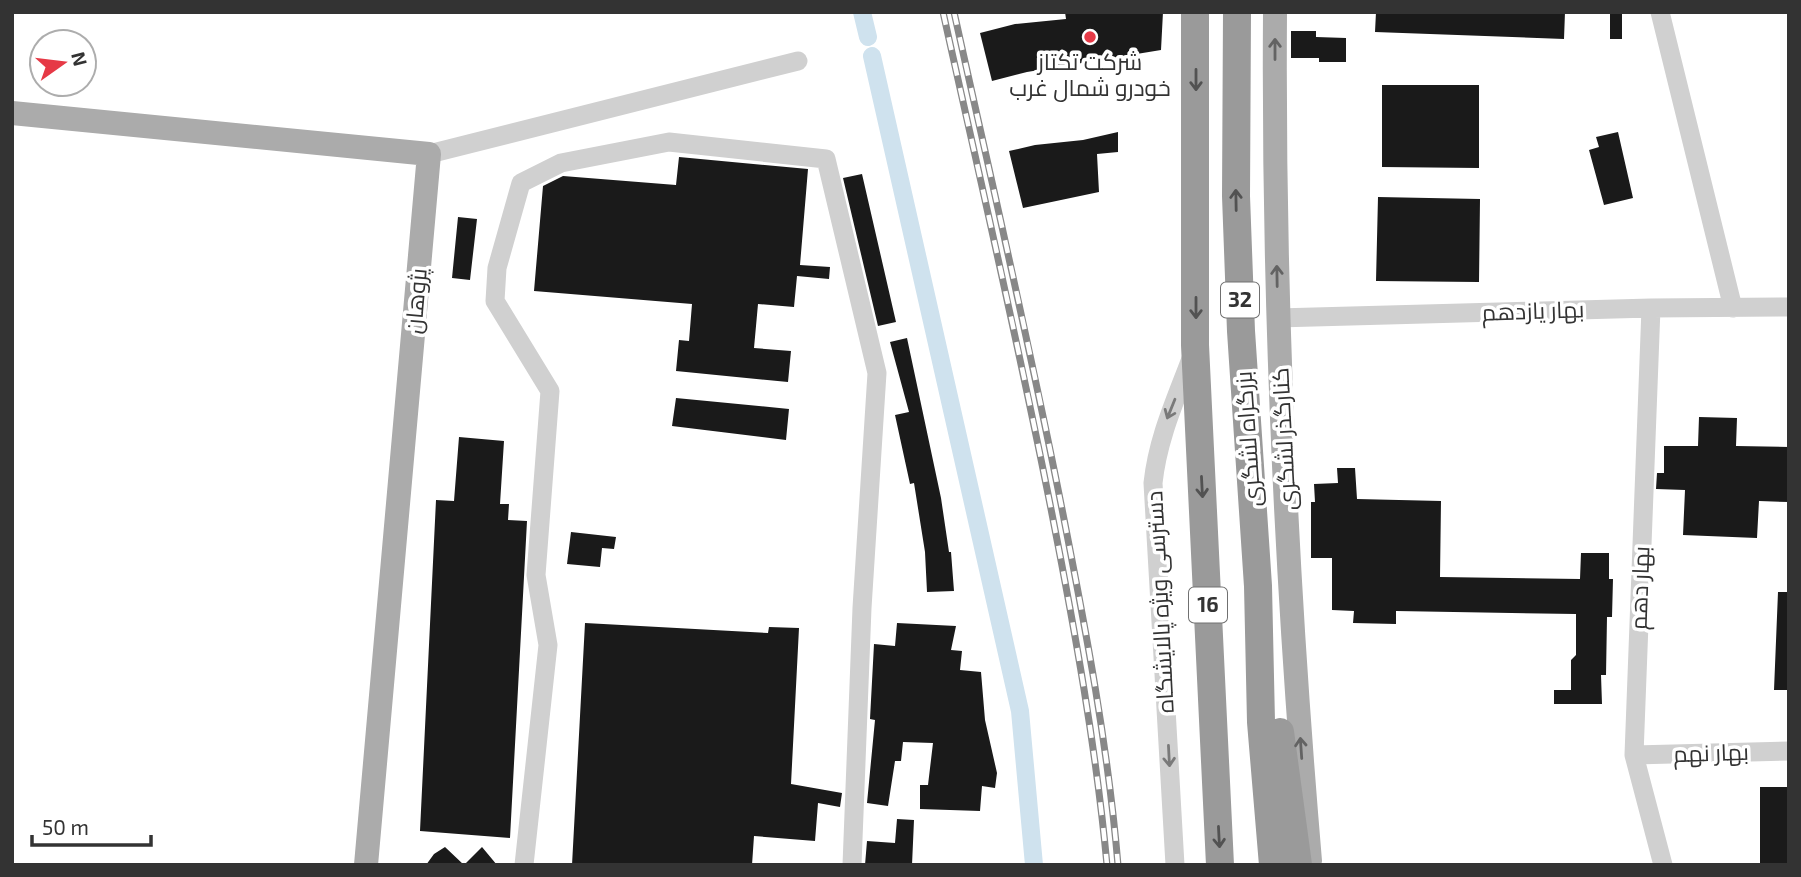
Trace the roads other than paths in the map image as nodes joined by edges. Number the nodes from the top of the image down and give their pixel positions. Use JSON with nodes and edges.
{"nodes":[{"id":1,"x":1195,"y":12,"type":"edge"},
{"id":2,"x":1237,"y":12,"type":"edge"},
{"id":3,"x":1275,"y":12,"type":"edge"},
{"id":4,"x":1660,"y":12,"type":"edge"},
{"id":5,"x":797,"y":61,"type":"dead end"},
{"id":6,"x":12,"y":113,"type":"edge"},
{"id":7,"x":429,"y":154,"type":"junction"},
{"id":8,"x":1789,"y":307,"type":"edge"},
{"id":9,"x":1651,"y":308,"type":"junction"},
{"id":10,"x":1733,"y":308,"type":"junction"},
{"id":11,"x":1277,"y":318,"type":"junction"},
{"id":12,"x":1195,"y":345,"type":"junction"},
{"id":13,"x":1258,"y":586,"type":"junction"},
{"id":14,"x":1789,"y":751,"type":"edge"},
{"id":15,"x":1633,"y":755,"type":"junction"},
{"id":16,"x":366,"y":865,"type":"edge"},
{"id":17,"x":524,"y":865,"type":"edge"},
{"id":18,"x":852,"y":865,"type":"edge"},
{"id":19,"x":1175,"y":865,"type":"edge"},
{"id":20,"x":1220,"y":865,"type":"edge"},
{"id":21,"x":1273,"y":865,"type":"edge"},
{"id":22,"x":1298,"y":865,"type":"edge"},
{"id":23,"x":1310,"y":865,"type":"edge"},
{"id":24,"x":1663,"y":865,"type":"edge"}],
"edges":[{"from":1,"to":12,"type":"highway","name":"بزرگراه لشگری","number":"32","one_way":true},
{"from":13,"to":2,"type":"highway","name":"بزرگراه لشگری","number":"32","one_way":true},
{"from":11,"to":3,"type":"main road","name":"کنارگذر لشگری","one_way":true},
{"from":4,"to":10,"type":"street"},
{"from":5,"to":7,"type":"street"},
{"from":6,"to":7,"type":"main road"},
{"from":7,"to":16,"type":"main road","name":"پژوهان"},
{"from":8,"to":10,"type":"street","name":"بهار یازدهم"},
{"from":9,"to":10,"type":"street","name":"بهار یازدهم"},
{"from":9,"to":11,"type":"street","name":"بهار یازدهم"},
{"from":9,"to":15,"type":"street","name":"بهار دهم"},
{"from":23,"to":11,"type":"main road","name":"کنارگذر لشگری","one_way":true},
{"from":12,"to":19,"type":"street","name":"دسترسی ویژه پالایشگاه","one_way":true},
{"from":12,"to":20,"type":"highway","name":"بزرگراه لشگری","number":"16","one_way":true},
{"from":13,"to":21,"type":"highway","name":"بزرگراه لشگری","number":"16"},
{"from":13,"to":22,"type":"highway"},
{"from":14,"to":15,"type":"street","name":"بهار نهم"},
{"from":15,"to":24,"type":"street","name":"بهار دهم"},
{"from":17,"to":18,"type":"street"}]}
